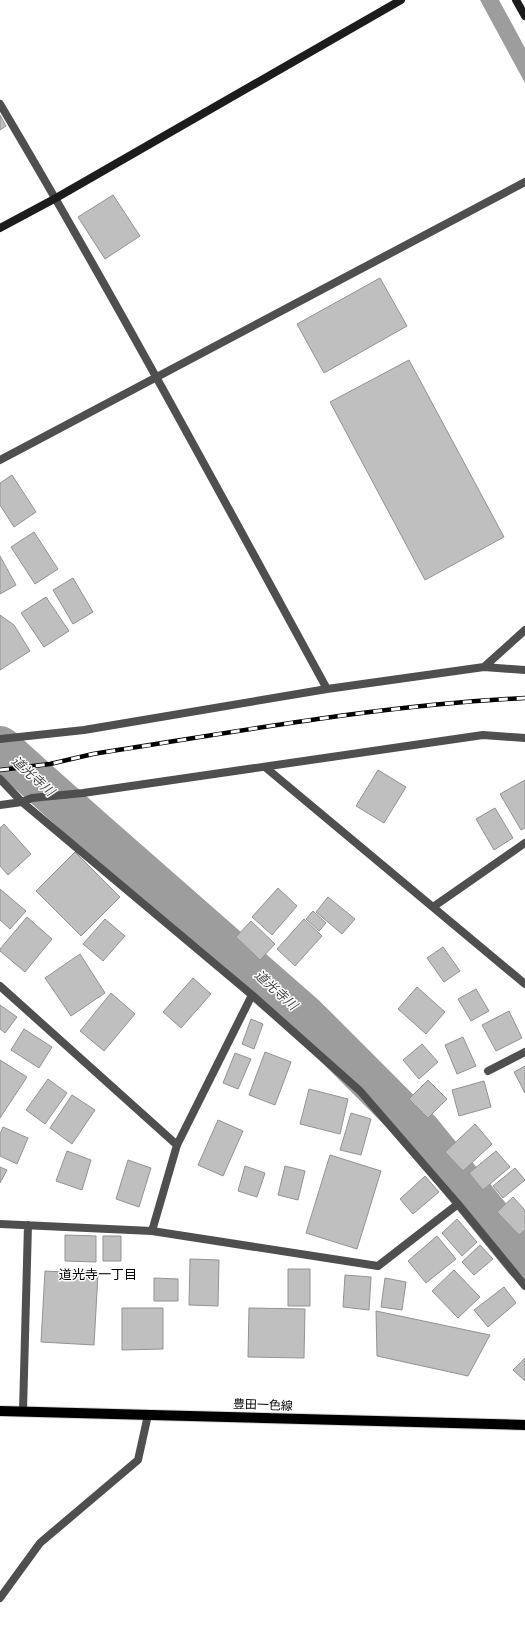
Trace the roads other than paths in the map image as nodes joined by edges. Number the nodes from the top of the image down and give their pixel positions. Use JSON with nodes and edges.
{"nodes":[{"id":1,"x":401,"y":0,"type":"edge"},
{"id":2,"x":516,"y":0,"type":"edge"},
{"id":3,"x":525,"y":16,"type":"edge"},
{"id":4,"x":0,"y":104,"type":"edge"},
{"id":5,"x":525,"y":182,"type":"edge"},
{"id":6,"x":56,"y":198,"type":"junction"},
{"id":7,"x":0,"y":228,"type":"edge"},
{"id":8,"x":156,"y":377,"type":"junction"},
{"id":9,"x":0,"y":460,"type":"edge"},
{"id":10,"x":525,"y":630,"type":"edge"},
{"id":11,"x":484,"y":667,"type":"junction"},
{"id":12,"x":525,"y":670,"type":"edge"},
{"id":13,"x":327,"y":689,"type":"junction"},
{"id":14,"x":525,"y":738,"type":"edge"},
{"id":15,"x":0,"y":739,"type":"edge"},
{"id":16,"x":265,"y":767,"type":"junction"},
{"id":17,"x":0,"y":779,"type":"edge"},
{"id":18,"x":22,"y":802,"type":"junction"},
{"id":19,"x":0,"y":805,"type":"edge"},
{"id":20,"x":525,"y":843,"type":"edge"},
{"id":21,"x":433,"y":907,"type":"junction"},
{"id":22,"x":525,"y":984,"type":"edge"},
{"id":23,"x":0,"y":986,"type":"edge"},
{"id":24,"x":252,"y":995,"type":"junction"},
{"id":25,"x":525,"y":1052,"type":"edge"},
{"id":26,"x":488,"y":1071,"type":"dead end"},
{"id":27,"x":178,"y":1145,"type":"junction"},
{"id":28,"x":458,"y":1204,"type":"junction"},
{"id":29,"x":0,"y":1224,"type":"edge"},
{"id":30,"x":28,"y":1224,"type":"junction"},
{"id":31,"x":152,"y":1231,"type":"junction"},
{"id":32,"x":525,"y":1286,"type":"edge"},
{"id":33,"x":0,"y":1411,"type":"edge"},
{"id":34,"x":23,"y":1411,"type":"junction"},
{"id":35,"x":148,"y":1415,"type":"junction"},
{"id":36,"x":525,"y":1425,"type":"edge"},
{"id":37,"x":0,"y":1598,"type":"edge"}],
"edges":[{"from":1,"to":6,"type":"street"},
{"from":2,"to":3,"type":"street"},
{"from":4,"to":6,"type":"street"},
{"from":5,"to":8,"type":"street"},
{"from":6,"to":7,"type":"street"},
{"from":6,"to":8,"type":"street"},
{"from":8,"to":9,"type":"street"},
{"from":8,"to":13,"type":"street"},
{"from":10,"to":11,"type":"street"},
{"from":11,"to":12,"type":"street"},
{"from":11,"to":13,"type":"street"},
{"from":13,"to":15,"type":"street"},
{"from":14,"to":16,"type":"street"},
{"from":16,"to":18,"type":"street"},
{"from":16,"to":21,"type":"street"},
{"from":17,"to":18,"type":"street"},
{"from":18,"to":19,"type":"street"},
{"from":18,"to":24,"type":"street"},
{"from":20,"to":21,"type":"street"},
{"from":21,"to":22,"type":"street"},
{"from":23,"to":27,"type":"street"},
{"from":24,"to":27,"type":"street"},
{"from":24,"to":28,"type":"street"},
{"from":25,"to":26,"type":"street"},
{"from":27,"to":31,"type":"street"},
{"from":28,"to":31,"type":"street"},
{"from":28,"to":32,"type":"street"},
{"from":29,"to":30,"type":"street"},
{"from":30,"to":31,"type":"street"},
{"from":30,"to":34,"type":"street"},
{"from":33,"to":34,"type":"main road","name":"豊田一色線"},
{"from":34,"to":35,"type":"main road","name":"豊田一色線"},
{"from":35,"to":36,"type":"main road","name":"豊田一色線"},
{"from":35,"to":37,"type":"street"}]}
